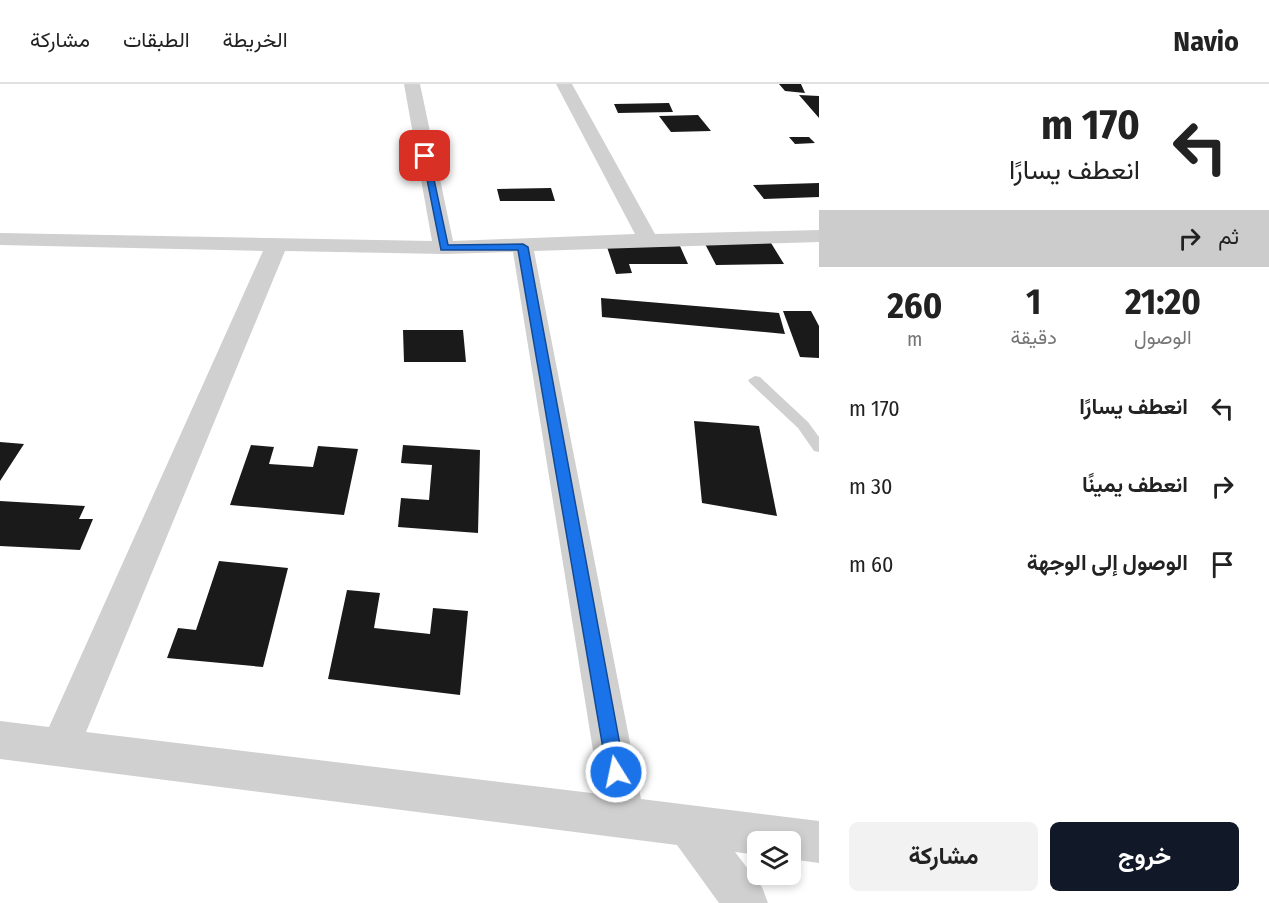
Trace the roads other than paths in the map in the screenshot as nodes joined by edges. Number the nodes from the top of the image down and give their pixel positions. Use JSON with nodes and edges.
{"nodes":[{"id":1,"x":412,"y":84,"type":"edge"},
{"id":2,"x":564,"y":84,"type":"edge"},
{"id":3,"x":819,"y":237,"type":"edge"},
{"id":4,"x":0,"y":239,"type":"edge"},
{"id":5,"x":649,"y":241,"type":"junction"},
{"id":6,"x":276,"y":246,"type":"junction"},
{"id":7,"x":523,"y":247,"type":"junction"},
{"id":8,"x":444,"y":248,"type":"junction"},
{"id":9,"x":755,"y":380,"type":"dead end"},
{"id":10,"x":819,"y":447,"type":"edge"},
{"id":11,"x":0,"y":740,"type":"edge"},
{"id":12,"x":60,"y":747,"type":"junction"},
{"id":13,"x":624,"y":818,"type":"junction"},
{"id":14,"x":689,"y":826,"type":"junction"},
{"id":15,"x":819,"y":842,"type":"edge"},
{"id":16,"x":746,"y":903,"type":"edge"}],
"edges":[{"from":1,"to":8,"type":"street"},
{"from":2,"to":5,"type":"street"},
{"from":3,"to":5,"type":"street"},
{"from":4,"to":6,"type":"street"},
{"from":5,"to":7,"type":"street"},
{"from":6,"to":8,"type":"street"},
{"from":6,"to":12,"type":"street"},
{"from":7,"to":8,"type":"street"},
{"from":7,"to":13,"type":"street"},
{"from":9,"to":10,"type":"lane"},
{"from":11,"to":12,"type":"street"},
{"from":12,"to":13,"type":"street"},
{"from":13,"to":14,"type":"street"},
{"from":14,"to":15,"type":"street"},
{"from":14,"to":16,"type":"street"}]}
